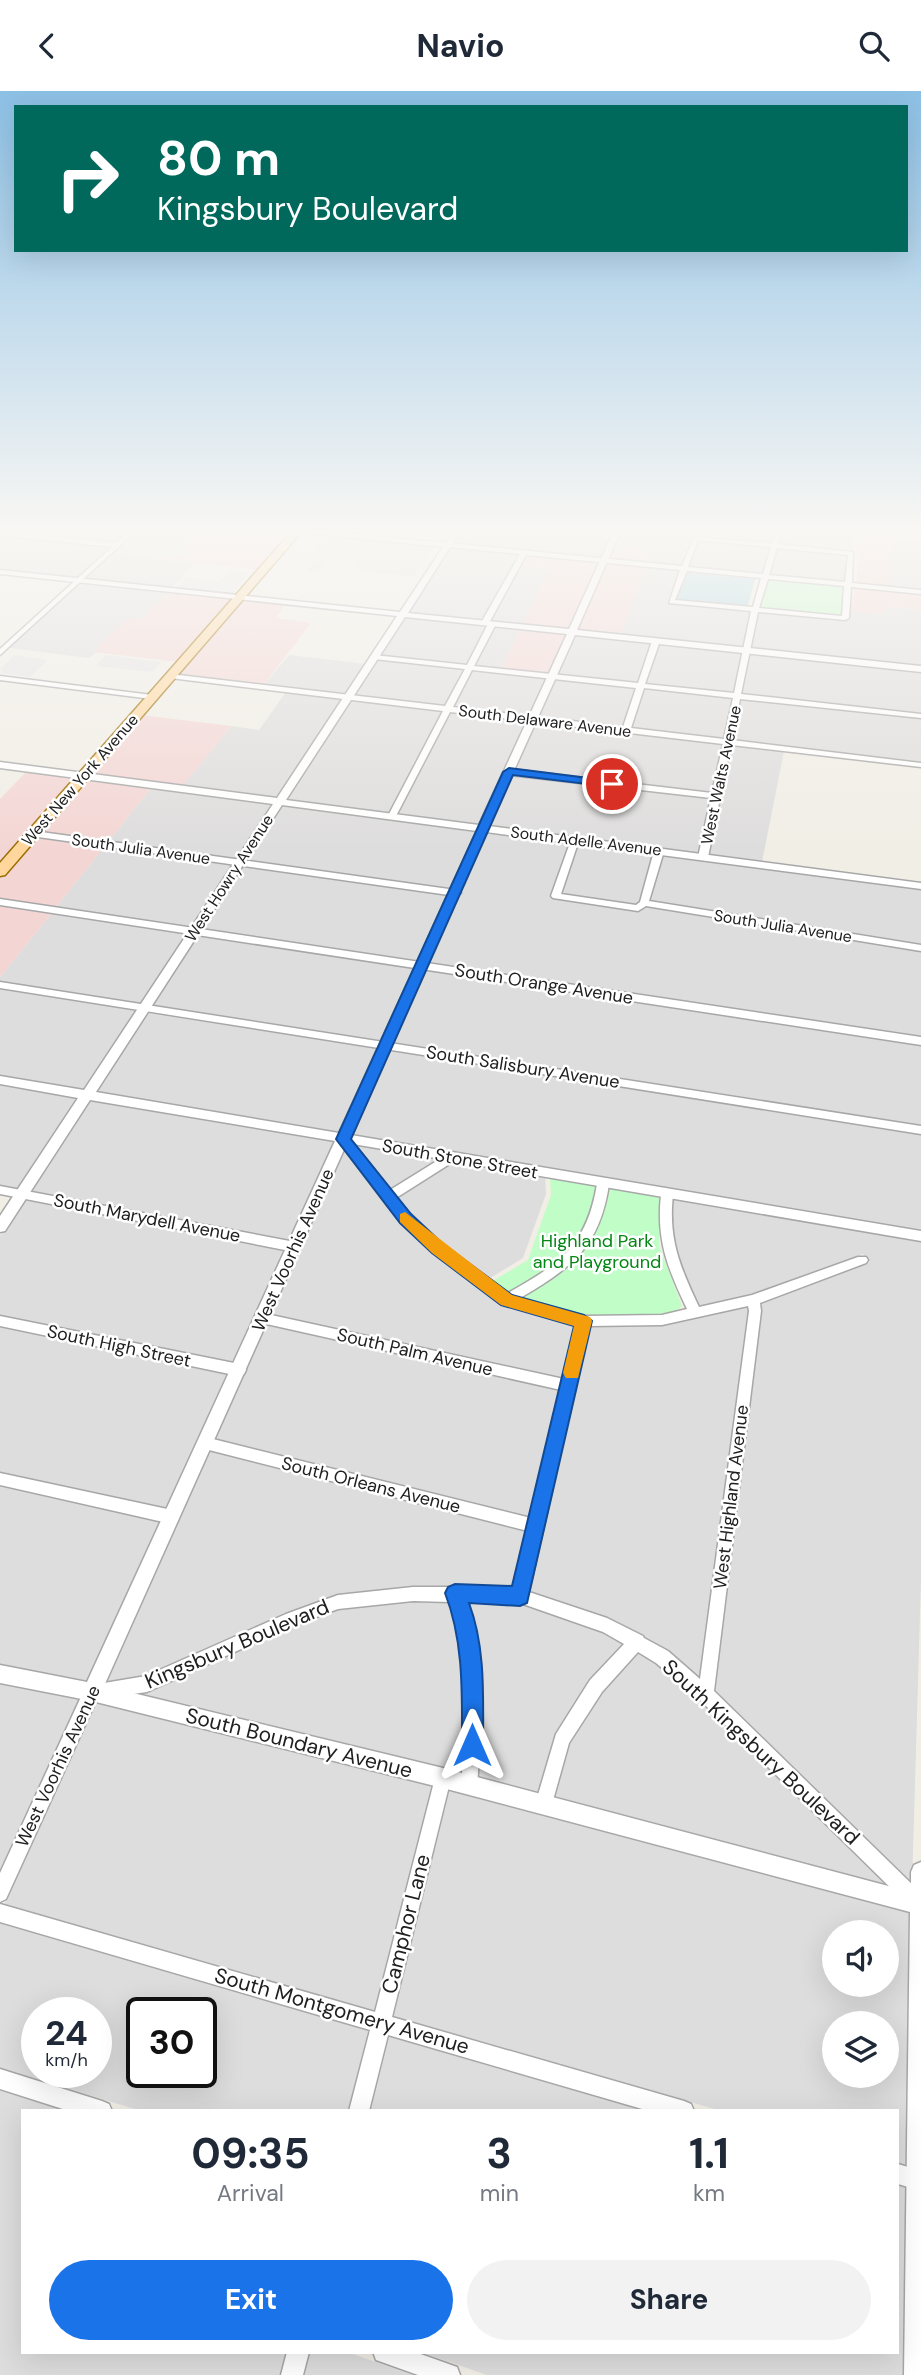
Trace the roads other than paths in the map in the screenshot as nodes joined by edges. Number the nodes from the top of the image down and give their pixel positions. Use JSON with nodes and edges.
{"nodes":[{"id":1,"x":18,"y":637,"type":"edge"},
{"id":2,"x":204,"y":637,"type":"edge"},
{"id":3,"x":388,"y":637,"type":"edge"},
{"id":4,"x":483,"y":637,"type":"edge"},
{"id":5,"x":568,"y":637,"type":"edge"},
{"id":6,"x":614,"y":637,"type":"edge"},
{"id":7,"x":750,"y":637,"type":"edge"},
{"id":8,"x":656,"y":641,"type":"junction"},
{"id":9,"x":747,"y":651,"type":"junction"},
{"id":10,"x":0,"y":653,"type":"edge"},
{"id":11,"x":374,"y":657,"type":"junction"},
{"id":12,"x":470,"y":667,"type":"junction"},
{"id":13,"x":921,"y":669,"type":"edge"},
{"id":14,"x":551,"y":675,"type":"junction"},
{"id":15,"x":170,"y":676,"type":"junction"},
{"id":16,"x":0,"y":678,"type":"edge"},
{"id":17,"x":642,"y":684,"type":"junction"},
{"id":18,"x":738,"y":695,"type":"junction"},
{"id":19,"x":152,"y":697,"type":"junction"},
{"id":20,"x":347,"y":698,"type":"junction"},
{"id":21,"x":448,"y":710,"type":"junction"},
{"id":22,"x":921,"y":716,"type":"edge"},
{"id":23,"x":532,"y":719,"type":"junction"},
{"id":24,"x":626,"y":730,"type":"junction"},
{"id":25,"x":728,"y":742,"type":"junction"},
{"id":26,"x":0,"y":765,"type":"edge"},
{"id":27,"x":921,"y":765,"type":"edge"},
{"id":28,"x":509,"y":772,"type":"junction"},
{"id":29,"x":83,"y":776,"type":"junction"},
{"id":30,"x":716,"y":796,"type":"junction"},
{"id":31,"x":279,"y":802,"type":"junction"},
{"id":32,"x":392,"y":816,"type":"junction"},
{"id":33,"x":485,"y":828,"type":"junction"},
{"id":34,"x":34,"y":834,"type":"junction"},
{"id":35,"x":575,"y":841,"type":"junction"},
{"id":36,"x":659,"y":851,"type":"junction"},
{"id":37,"x":703,"y":857,"type":"junction"},
{"id":38,"x":239,"y":863,"type":"junction"},
{"id":39,"x":0,"y":872,"type":"edge"},
{"id":40,"x":921,"y":886,"type":"edge"},
{"id":41,"x":456,"y":893,"type":"junction"},
{"id":42,"x":0,"y":902,"type":"edge"},
{"id":43,"x":641,"y":906,"type":"junction"},
{"id":44,"x":194,"y":931,"type":"junction"},
{"id":45,"x":921,"y":948,"type":"edge"},
{"id":46,"x":422,"y":966,"type":"junction"},
{"id":47,"x":0,"y":985,"type":"edge"},
{"id":48,"x":143,"y":1009,"type":"junction"},
{"id":49,"x":921,"y":1041,"type":"edge"},
{"id":50,"x":386,"y":1046,"type":"junction"},
{"id":51,"x":0,"y":1080,"type":"edge"},
{"id":52,"x":87,"y":1094,"type":"junction"},
{"id":53,"x":921,"y":1130,"type":"edge"},
{"id":54,"x":343,"y":1139,"type":"junction"},
{"id":55,"x":452,"y":1157,"type":"junction"},
{"id":56,"x":603,"y":1184,"type":"junction"},
{"id":57,"x":0,"y":1190,"type":"edge"},
{"id":58,"x":22,"y":1194,"type":"junction"},
{"id":59,"x":667,"y":1195,"type":"junction"},
{"id":60,"x":389,"y":1197,"type":"junction"},
{"id":61,"x":0,"y":1227,"type":"edge"},
{"id":62,"x":921,"y":1236,"type":"edge"},
{"id":63,"x":295,"y":1247,"type":"junction"},
{"id":64,"x":862,"y":1260,"type":"dead end"},
{"id":65,"x":506,"y":1300,"type":"junction"},
{"id":66,"x":752,"y":1300,"type":"junction"},
{"id":67,"x":695,"y":1313,"type":"junction"},
{"id":68,"x":262,"y":1318,"type":"junction"},
{"id":69,"x":0,"y":1321,"type":"edge"},
{"id":70,"x":584,"y":1321,"type":"junction"},
{"id":71,"x":239,"y":1370,"type":"junction"},
{"id":72,"x":569,"y":1386,"type":"junction"},
{"id":73,"x":205,"y":1443,"type":"junction"},
{"id":74,"x":0,"y":1479,"type":"edge"},
{"id":75,"x":172,"y":1517,"type":"junction"},
{"id":76,"x":536,"y":1527,"type":"junction"},
{"id":77,"x":455,"y":1593,"type":"junction"},
{"id":78,"x":520,"y":1596,"type":"junction"},
{"id":79,"x":549,"y":1604,"type":"joint"},
{"id":80,"x":638,"y":1641,"type":"junction"},
{"id":81,"x":0,"y":1674,"type":"edge"},
{"id":82,"x":92,"y":1692,"type":"junction"},
{"id":83,"x":706,"y":1694,"type":"junction"},
{"id":84,"x":443,"y":1779,"type":"junction"},
{"id":85,"x":469,"y":1786,"type":"junction"},
{"id":86,"x":544,"y":1805,"type":"junction"},
{"id":87,"x":921,"y":1872,"type":"edge"},
{"id":88,"x":0,"y":1893,"type":"edge"},
{"id":89,"x":920,"y":1905,"type":"edge"},
{"id":90,"x":0,"y":1913,"type":"edge"},
{"id":91,"x":381,"y":2022,"type":"junction"},
{"id":92,"x":0,"y":2079,"type":"edge"},
{"id":93,"x":96,"y":2109,"type":"edge"},
{"id":94,"x":359,"y":2109,"type":"edge"},
{"id":95,"x":677,"y":2109,"type":"edge"},
{"id":96,"x":912,"y":2179,"type":"edge"},
{"id":97,"x":297,"y":2354,"type":"edge"},
{"id":98,"x":390,"y":2354,"type":"edge"},
{"id":99,"x":292,"y":2375,"type":"edge"},
{"id":100,"x":449,"y":2375,"type":"edge"},
{"id":101,"x":916,"y":2375,"type":"edge"}],
"edges":[{"from":1,"to":10,"type":"street"},
{"from":2,"to":15,"type":"main road","name":"West New York Avenue"},
{"from":3,"to":11,"type":"street","name":"West Howry Avenue"},
{"from":4,"to":12,"type":"street"},
{"from":5,"to":14,"type":"street","name":"West Voorhis Avenue"},
{"from":6,"to":8,"type":"street"},
{"from":7,"to":9,"type":"street","name":"West Walts Avenue"},
{"from":8,"to":9,"type":"street"},
{"from":8,"to":17,"type":"street"},
{"from":9,"to":13,"type":"street"},
{"from":9,"to":18,"type":"street","name":"West Walts Avenue"},
{"from":11,"to":12,"type":"street"},
{"from":11,"to":20,"type":"street","name":"West Howry Avenue"},
{"from":12,"to":14,"type":"street"},
{"from":12,"to":21,"type":"street"},
{"from":14,"to":17,"type":"street"},
{"from":14,"to":23,"type":"street","name":"West Voorhis Avenue"},
{"from":15,"to":19,"type":"main road","name":"West New York Avenue"},
{"from":15,"to":20,"type":"street","name":"South Delaware Avenue"},
{"from":16,"to":19,"type":"street"},
{"from":17,"to":18,"type":"street"},
{"from":17,"to":24,"type":"street"},
{"from":18,"to":22,"type":"street"},
{"from":18,"to":25,"type":"street","name":"West Walts Avenue"},
{"from":19,"to":29,"type":"main road","name":"West New York Avenue"},
{"from":20,"to":21,"type":"street","name":"South Delaware Avenue"},
{"from":20,"to":31,"type":"street","name":"West Howry Avenue"},
{"from":21,"to":23,"type":"street","name":"South Delaware Avenue"},
{"from":21,"to":32,"type":"street"},
{"from":23,"to":24,"type":"street","name":"South Delaware Avenue"},
{"from":23,"to":28,"type":"street","name":"West Voorhis Avenue"},
{"from":24,"to":25,"type":"street","name":"South Delaware Avenue"},
{"from":25,"to":27,"type":"street","name":"South Delaware Avenue"},
{"from":25,"to":30,"type":"street","name":"West Walts Avenue"},
{"from":26,"to":29,"type":"street","name":"South Adelle Avenue"},
{"from":28,"to":30,"type":"street"},
{"from":28,"to":33,"type":"street","name":"West Voorhis Avenue"},
{"from":29,"to":31,"type":"street","name":"South Adelle Avenue"},
{"from":29,"to":34,"type":"main road","name":"West New York Avenue"},
{"from":30,"to":37,"type":"street","name":"West Walts Avenue"},
{"from":31,"to":32,"type":"street","name":"South Adelle Avenue"},
{"from":31,"to":38,"type":"street","name":"West Howry Avenue"},
{"from":32,"to":33,"type":"street","name":"South Adelle Avenue"},
{"from":33,"to":35,"type":"street","name":"South Adelle Avenue"},
{"from":33,"to":41,"type":"street","name":"West Voorhis Avenue"},
{"from":34,"to":38,"type":"street","name":"South Julia Avenue"},
{"from":34,"to":39,"type":"main road","name":"West New York Avenue"},
{"from":35,"to":36,"type":"street","name":"South Adelle Avenue"},
{"from":35,"to":43,"type":"street","name":"South Julia Avenue"},
{"from":36,"to":37,"type":"street","name":"South Adelle Avenue"},
{"from":36,"to":43,"type":"street"},
{"from":37,"to":40,"type":"street","name":"South Adelle Avenue"},
{"from":38,"to":41,"type":"street","name":"South Julia Avenue"},
{"from":38,"to":44,"type":"street","name":"West Howry Avenue"},
{"from":41,"to":46,"type":"street","name":"West Voorhis Avenue"},
{"from":42,"to":44,"type":"street","name":"South Orange Avenue"},
{"from":43,"to":45,"type":"street","name":"South Julia Avenue"},
{"from":44,"to":46,"type":"street","name":"South Orange Avenue"},
{"from":44,"to":48,"type":"street","name":"West Howry Avenue"},
{"from":46,"to":49,"type":"street","name":"South Orange Avenue"},
{"from":46,"to":50,"type":"street","name":"West Voorhis Avenue"},
{"from":47,"to":48,"type":"street","name":"South Salisbury Avenue"},
{"from":48,"to":50,"type":"street","name":"South Salisbury Avenue"},
{"from":48,"to":52,"type":"street","name":"West Howry Avenue"},
{"from":50,"to":53,"type":"street","name":"South Salisbury Avenue"},
{"from":50,"to":54,"type":"street","name":"West Voorhis Avenue"},
{"from":51,"to":52,"type":"street","name":"South Stone Street"},
{"from":52,"to":54,"type":"street","name":"South Stone Street"},
{"from":52,"to":58,"type":"street","name":"West Howry Avenue"},
{"from":54,"to":55,"type":"street","name":"South Stone Street"},
{"from":54,"to":60,"type":"street"},
{"from":54,"to":63,"type":"street","name":"West Voorhis Avenue"},
{"from":55,"to":56,"type":"street","name":"South Stone Street"},
{"from":55,"to":60,"type":"street"},
{"from":56,"to":59,"type":"street","name":"South Stone Street"},
{"from":56,"to":65,"type":"street"},
{"from":57,"to":58,"type":"street","name":"South Marydell Avenue"},
{"from":58,"to":61,"type":"street","name":"West Howry Avenue"},
{"from":58,"to":63,"type":"street","name":"South Marydell Avenue"},
{"from":59,"to":62,"type":"street","name":"South Stone Street"},
{"from":59,"to":67,"type":"street"},
{"from":60,"to":65,"type":"street"},
{"from":63,"to":68,"type":"street","name":"West Voorhis Avenue"},
{"from":64,"to":66,"type":"street"},
{"from":65,"to":70,"type":"street"},
{"from":66,"to":67,"type":"street"},
{"from":66,"to":83,"type":"street","name":"West Highland Avenue"},
{"from":67,"to":70,"type":"street"},
{"from":68,"to":71,"type":"street","name":"West Voorhis Avenue"},
{"from":68,"to":72,"type":"street","name":"South Palm Avenue"},
{"from":69,"to":71,"type":"street","name":"South High Street"},
{"from":70,"to":72,"type":"street"},
{"from":71,"to":73,"type":"street","name":"West Voorhis Avenue"},
{"from":72,"to":76,"type":"street"},
{"from":73,"to":75,"type":"street","name":"West Voorhis Avenue"},
{"from":73,"to":76,"type":"street","name":"South Orleans Avenue"},
{"from":74,"to":75,"type":"street"},
{"from":75,"to":82,"type":"street","name":"West Voorhis Avenue"},
{"from":76,"to":78,"type":"street"},
{"from":77,"to":78,"type":"street","name":"Kingsbury Boulevard"},
{"from":77,"to":82,"type":"street","name":"Kingsbury Boulevard"},
{"from":77,"to":85,"type":"street"},
{"from":78,"to":79,"type":"street","name":"Kingsbury Boulevard"},
{"from":79,"to":80,"type":"street","name":"South Kingsbury Boulevard"},
{"from":80,"to":83,"type":"street","name":"South Kingsbury Boulevard"},
{"from":80,"to":86,"type":"street"},
{"from":81,"to":82,"type":"street","name":"South Boundary Avenue"},
{"from":82,"to":84,"type":"street","name":"South Boundary Avenue"},
{"from":82,"to":88,"type":"street","name":"West Voorhis Avenue"},
{"from":83,"to":89,"type":"street","name":"South Kingsbury Boulevard"},
{"from":84,"to":85,"type":"street","name":"South Boundary Avenue"},
{"from":84,"to":91,"type":"street","name":"Camphor Lane"},
{"from":85,"to":86,"type":"street","name":"South Boundary Avenue"},
{"from":86,"to":89,"type":"street","name":"South Boundary Avenue"},
{"from":87,"to":89,"type":"street"},
{"from":89,"to":96,"type":"street"},
{"from":90,"to":91,"type":"street","name":"South Montgomery Avenue"},
{"from":91,"to":94,"type":"street","name":"Camphor Lane"},
{"from":91,"to":95,"type":"street","name":"South Montgomery Avenue"},
{"from":92,"to":93,"type":"street"},
{"from":96,"to":101,"type":"street"},
{"from":97,"to":99,"type":"street"},
{"from":98,"to":100,"type":"street"}]}
